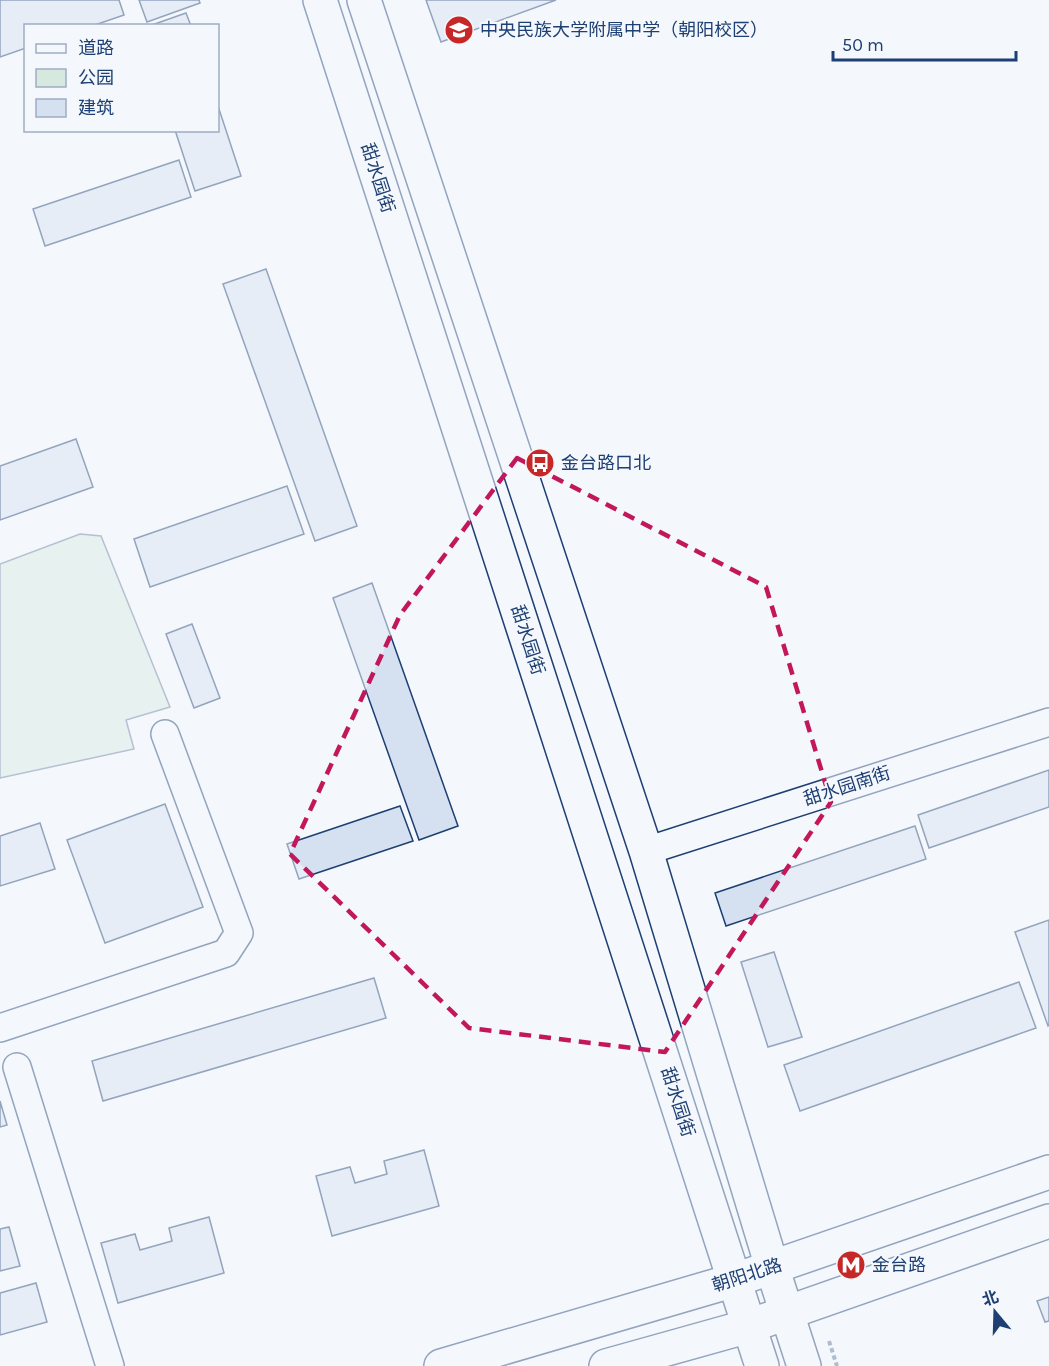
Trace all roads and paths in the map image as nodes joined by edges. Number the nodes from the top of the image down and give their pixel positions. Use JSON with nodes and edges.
{"nodes":[{"id":1,"x":320,"y":0,"type":"edge"},
{"id":2,"x":364,"y":0,"type":"edge"},
{"id":3,"x":1049,"y":722,"type":"edge"},
{"id":4,"x":165,"y":734,"type":"dead end"},
{"id":5,"x":646,"y":851,"type":"junction"},
{"id":6,"x":0,"y":1028,"type":"edge"},
{"id":7,"x":17,"y":1067,"type":"dead end"},
{"id":8,"x":1049,"y":1172,"type":"edge"},
{"id":9,"x":1049,"y":1221,"type":"edge"},
{"id":10,"x":772,"y":1267,"type":"junction"},
{"id":11,"x":735,"y":1280,"type":"junction"},
{"id":12,"x":786,"y":1313,"type":"junction"},
{"id":13,"x":749,"y":1326,"type":"junction"},
{"id":14,"x":110,"y":1366,"type":"edge"},
{"id":15,"x":441,"y":1366,"type":"edge"},
{"id":16,"x":606,"y":1366,"type":"edge"},
{"id":17,"x":762,"y":1366,"type":"edge"},
{"id":18,"x":804,"y":1366,"type":"edge"}],
"edges":[{"from":1,"to":11,"type":"main road","name":"甜水园街"},
{"from":2,"to":5,"type":"main road"},
{"from":3,"to":5,"type":"street","name":"甜水园南街"},
{"from":4,"to":6,"type":"street"},
{"from":5,"to":10,"type":"main road"},
{"from":7,"to":14,"type":"street"},
{"from":8,"to":10,"type":"main road","name":"朝阳北路"},
{"from":9,"to":12,"type":"main road"},
{"from":10,"to":11,"type":"main road","name":"朝阳北路"},
{"from":10,"to":12,"type":"main road"},
{"from":11,"to":13,"type":"main road"},
{"from":11,"to":15,"type":"main road","name":"朝阳北路"},
{"from":12,"to":13,"type":"main road"},
{"from":12,"to":18,"type":"main road"},
{"from":13,"to":16,"type":"main road"},
{"from":13,"to":17,"type":"main road"}]}
